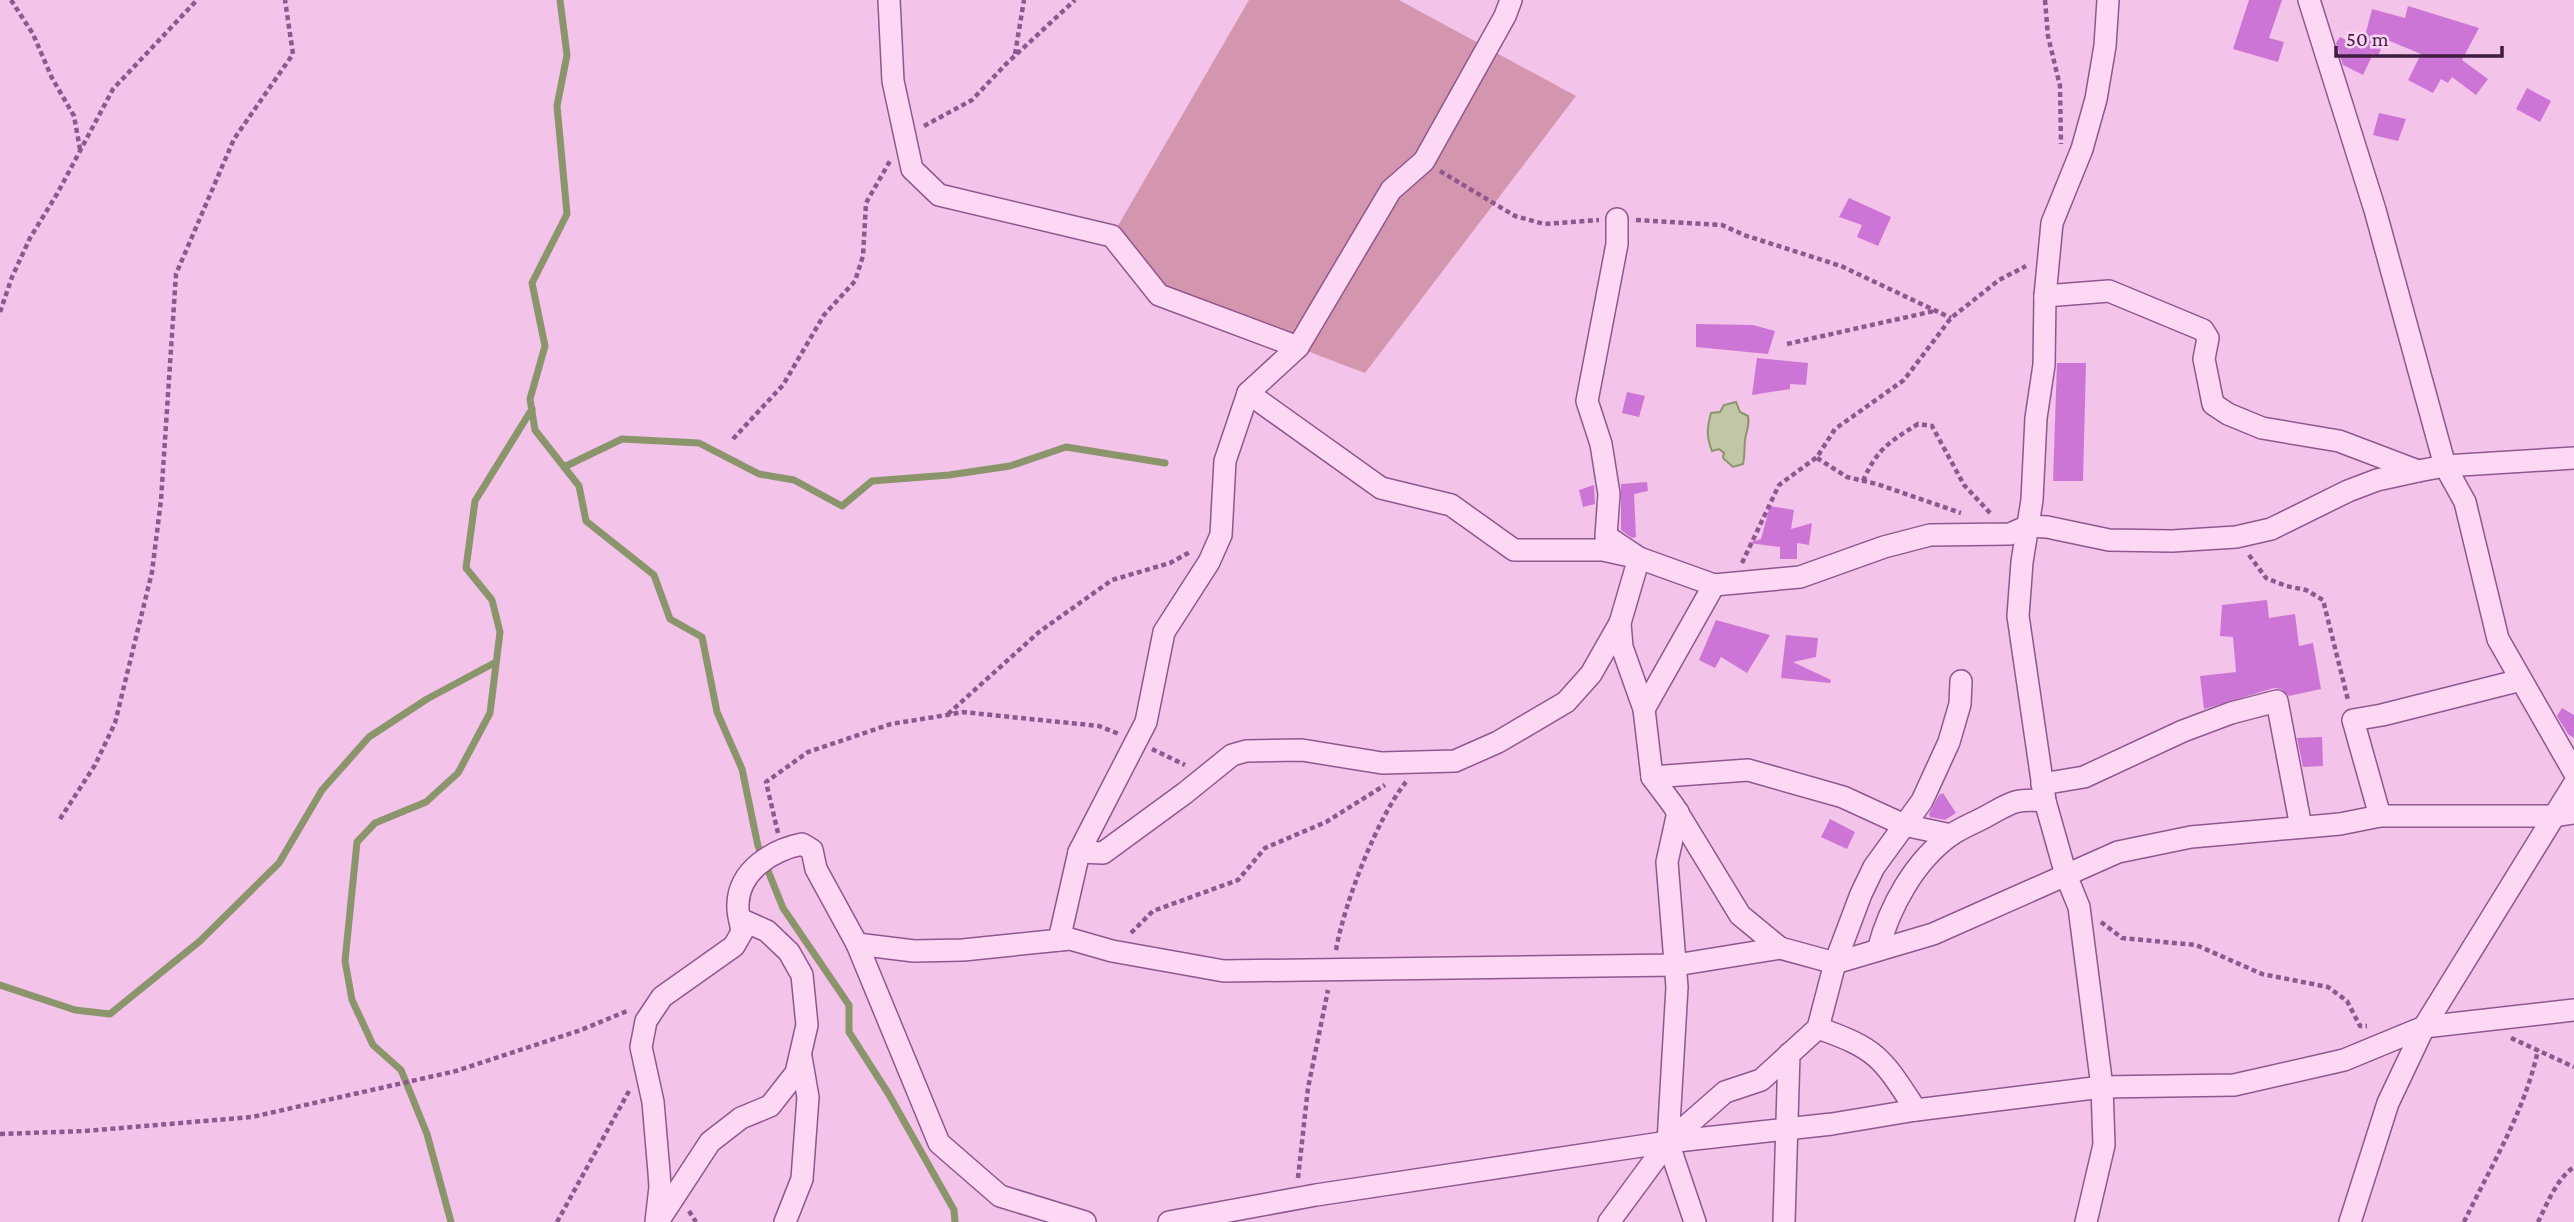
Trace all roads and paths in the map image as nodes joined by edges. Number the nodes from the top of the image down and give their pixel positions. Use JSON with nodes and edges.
{"nodes":[{"id":1,"x":10,"y":0,"type":"edge"},
{"id":2,"x":197,"y":0,"type":"edge"},
{"id":3,"x":285,"y":0,"type":"edge"},
{"id":4,"x":889,"y":0,"type":"edge"},
{"id":5,"x":1024,"y":0,"type":"edge"},
{"id":6,"x":1075,"y":0,"type":"edge"},
{"id":7,"x":1511,"y":0,"type":"edge"},
{"id":8,"x":2045,"y":0,"type":"edge"},
{"id":9,"x":2108,"y":0,"type":"edge"},
{"id":10,"x":2309,"y":0,"type":"edge"},
{"id":11,"x":1014,"y":56,"type":"junction"},
{"id":12,"x":905,"y":136,"type":"junction"},
{"id":13,"x":80,"y":149,"type":"junction"},
{"id":14,"x":1424,"y":162,"type":"junction"},
{"id":15,"x":2065,"y":188,"type":"junction"},
{"id":16,"x":1617,"y":219,"type":"junction"},
{"id":17,"x":2032,"y":256,"type":"dead end"},
{"id":18,"x":2045,"y":296,"type":"junction"},
{"id":19,"x":1934,"y":311,"type":"junction"},
{"id":20,"x":0,"y":312,"type":"edge"},
{"id":21,"x":1951,"y":318,"type":"junction"},
{"id":22,"x":1787,"y":344,"type":"dead end"},
{"id":23,"x":1298,"y":348,"type":"junction"},
{"id":24,"x":1248,"y":393,"type":"junction"},
{"id":25,"x":733,"y":439,"type":"dead end"},
{"id":26,"x":1817,"y":457,"type":"junction"},
{"id":27,"x":2574,"y":458,"type":"edge"},
{"id":28,"x":2445,"y":467,"type":"junction"},
{"id":29,"x":2418,"y":471,"type":"junction"},
{"id":30,"x":1863,"y":481,"type":"junction"},
{"id":31,"x":1967,"y":516,"type":"dead end"},
{"id":32,"x":2019,"y":530,"type":"junction"},
{"id":33,"x":1221,"y":535,"type":"junction"},
{"id":34,"x":2236,"y":537,"type":"junction"},
{"id":35,"x":1639,"y":558,"type":"junction"},
{"id":36,"x":1714,"y":585,"type":"junction"},
{"id":37,"x":1620,"y":623,"type":"junction"},
{"id":38,"x":2521,"y":680,"type":"junction"},
{"id":39,"x":1961,"y":681,"type":"dead end"},
{"id":40,"x":1644,"y":709,"type":"junction"},
{"id":41,"x":947,"y":715,"type":"junction"},
{"id":42,"x":2353,"y":720,"type":"junction"},
{"id":43,"x":1135,"y":740,"type":"junction"},
{"id":44,"x":1214,"y":770,"type":"junction"},
{"id":45,"x":2574,"y":772,"type":"edge"},
{"id":46,"x":1652,"y":777,"type":"junction"},
{"id":47,"x":1390,"y":782,"type":"dead end"},
{"id":48,"x":2574,"y":784,"type":"edge"},
{"id":49,"x":2043,"y":793,"type":"junction"},
{"id":50,"x":1678,"y":812,"type":"junction"},
{"id":51,"x":2563,"y":814,"type":"edge"},
{"id":52,"x":2379,"y":816,"type":"junction"},
{"id":53,"x":60,"y":819,"type":"dead end"},
{"id":54,"x":1903,"y":825,"type":"junction"},
{"id":55,"x":2301,"y":827,"type":"junction"},
{"id":56,"x":1951,"y":835,"type":"junction"},
{"id":57,"x":783,"y":848,"type":"junction"},
{"id":58,"x":1079,"y":852,"type":"junction"},
{"id":59,"x":2066,"y":875,"type":"junction"},
{"id":60,"x":2079,"y":908,"type":"junction"},
{"id":61,"x":740,"y":919,"type":"junction"},
{"id":62,"x":1059,"y":940,"type":"junction"},
{"id":63,"x":857,"y":944,"type":"junction"},
{"id":64,"x":1780,"y":948,"type":"junction"},
{"id":65,"x":1878,"y":950,"type":"junction"},
{"id":66,"x":1112,"y":951,"type":"junction"},
{"id":67,"x":1835,"y":964,"type":"junction"},
{"id":68,"x":1676,"y":965,"type":"junction"},
{"id":69,"x":662,"y":997,"type":"junction"},
{"id":70,"x":2574,"y":1010,"type":"edge"},
{"id":71,"x":2373,"y":1026,"type":"dead end"},
{"id":72,"x":2424,"y":1027,"type":"junction"},
{"id":73,"x":1818,"y":1028,"type":"junction"},
{"id":74,"x":2507,"y":1036,"type":"dead end"},
{"id":75,"x":2538,"y":1049,"type":"junction"},
{"id":76,"x":801,"y":1052,"type":"junction"},
{"id":77,"x":1789,"y":1054,"type":"junction"},
{"id":78,"x":644,"y":1062,"type":"junction"},
{"id":79,"x":2574,"y":1067,"type":"edge"},
{"id":80,"x":2102,"y":1087,"type":"junction"},
{"id":81,"x":1916,"y":1110,"type":"junction"},
{"id":82,"x":1788,"y":1130,"type":"junction"},
{"id":83,"x":0,"y":1134,"type":"edge"},
{"id":84,"x":1668,"y":1142,"type":"junction"},
{"id":85,"x":2574,"y":1167,"type":"edge"},
{"id":86,"x":557,"y":1222,"type":"edge"},
{"id":87,"x":657,"y":1222,"type":"edge"},
{"id":88,"x":785,"y":1222,"type":"edge"},
{"id":89,"x":1085,"y":1222,"type":"edge"},
{"id":90,"x":1169,"y":1222,"type":"edge"},
{"id":91,"x":1609,"y":1222,"type":"edge"},
{"id":92,"x":1695,"y":1222,"type":"edge"},
{"id":93,"x":1784,"y":1222,"type":"edge"},
{"id":94,"x":2086,"y":1222,"type":"edge"},
{"id":95,"x":2350,"y":1222,"type":"edge"},
{"id":96,"x":2464,"y":1222,"type":"edge"},
{"id":97,"x":2538,"y":1222,"type":"edge"}],
"edges":[{"from":1,"to":13,"type":"path"},
{"from":2,"to":13,"type":"path"},
{"from":3,"to":53,"type":"path"},
{"from":4,"to":12,"type":"street"},
{"from":5,"to":11,"type":"path"},
{"from":6,"to":11,"type":"path"},
{"from":7,"to":14,"type":"street"},
{"from":8,"to":15,"type":"path"},
{"from":9,"to":15,"type":"street"},
{"from":10,"to":28,"type":"street"},
{"from":11,"to":12,"type":"path"},
{"from":12,"to":23,"type":"street"},
{"from":12,"to":25,"type":"path"},
{"from":13,"to":20,"type":"path"},
{"from":14,"to":16,"type":"path"},
{"from":14,"to":23,"type":"street"},
{"from":15,"to":18,"type":"street"},
{"from":16,"to":19,"type":"path"},
{"from":16,"to":35,"type":"street"},
{"from":17,"to":21,"type":"path"},
{"from":18,"to":29,"type":"street"},
{"from":18,"to":32,"type":"street"},
{"from":19,"to":21,"type":"path"},
{"from":19,"to":22,"type":"path"},
{"from":21,"to":26,"type":"path"},
{"from":23,"to":24,"type":"street"},
{"from":24,"to":33,"type":"street"},
{"from":24,"to":35,"type":"street"},
{"from":26,"to":30,"type":"path"},
{"from":26,"to":36,"type":"path"},
{"from":27,"to":28,"type":"street"},
{"from":28,"to":29,"type":"street"},
{"from":28,"to":38,"type":"street"},
{"from":29,"to":34,"type":"street"},
{"from":30,"to":31,"type":"path"},
{"from":30,"to":32,"type":"path"},
{"from":32,"to":34,"type":"street"},
{"from":32,"to":36,"type":"street"},
{"from":32,"to":49,"type":"street"},
{"from":33,"to":41,"type":"path"},
{"from":33,"to":43,"type":"street"},
{"from":34,"to":42,"type":"path"},
{"from":35,"to":36,"type":"street"},
{"from":35,"to":37,"type":"street"},
{"from":36,"to":40,"type":"street"},
{"from":37,"to":40,"type":"street"},
{"from":37,"to":44,"type":"street"},
{"from":38,"to":42,"type":"street"},
{"from":38,"to":45,"type":"street"},
{"from":39,"to":54,"type":"street"},
{"from":40,"to":46,"type":"street"},
{"from":41,"to":43,"type":"path"},
{"from":41,"to":57,"type":"path"},
{"from":42,"to":52,"type":"street"},
{"from":43,"to":44,"type":"path"},
{"from":43,"to":58,"type":"street"},
{"from":44,"to":58,"type":"street"},
{"from":46,"to":50,"type":"street"},
{"from":46,"to":54,"type":"street"},
{"from":47,"to":66,"type":"path"},
{"from":48,"to":51,"type":"street"},
{"from":49,"to":55,"type":"street"},
{"from":49,"to":56,"type":"street"},
{"from":49,"to":59,"type":"street"},
{"from":50,"to":64,"type":"street"},
{"from":50,"to":68,"type":"street"},
{"from":51,"to":52,"type":"street"},
{"from":51,"to":72,"type":"street"},
{"from":52,"to":55,"type":"street"},
{"from":54,"to":56,"type":"street"},
{"from":54,"to":67,"type":"street"},
{"from":55,"to":59,"type":"street"},
{"from":56,"to":65,"type":"street"},
{"from":57,"to":61,"type":"street"},
{"from":57,"to":63,"type":"street"},
{"from":58,"to":62,"type":"street"},
{"from":59,"to":60,"type":"street"},
{"from":59,"to":65,"type":"street"},
{"from":60,"to":71,"type":"path"},
{"from":60,"to":80,"type":"street"},
{"from":61,"to":69,"type":"street"},
{"from":61,"to":76,"type":"street"},
{"from":62,"to":63,"type":"street"},
{"from":62,"to":66,"type":"street"},
{"from":63,"to":89,"type":"street"},
{"from":64,"to":67,"type":"street"},
{"from":64,"to":68,"type":"street"},
{"from":65,"to":67,"type":"street"},
{"from":66,"to":68,"type":"street"},
{"from":67,"to":73,"type":"street"},
{"from":68,"to":84,"type":"street"},
{"from":69,"to":78,"type":"street"},
{"from":69,"to":83,"type":"path"},
{"from":70,"to":72,"type":"street"},
{"from":72,"to":80,"type":"street"},
{"from":72,"to":95,"type":"street"},
{"from":73,"to":77,"type":"street"},
{"from":73,"to":81,"type":"street"},
{"from":74,"to":75,"type":"path"},
{"from":75,"to":79,"type":"path"},
{"from":75,"to":96,"type":"path"},
{"from":76,"to":87,"type":"street"},
{"from":76,"to":88,"type":"street"},
{"from":77,"to":82,"type":"street"},
{"from":77,"to":84,"type":"street"},
{"from":78,"to":86,"type":"path"},
{"from":78,"to":87,"type":"street"},
{"from":80,"to":81,"type":"street"},
{"from":80,"to":94,"type":"street"},
{"from":81,"to":82,"type":"street"},
{"from":82,"to":84,"type":"street"},
{"from":82,"to":93,"type":"street"},
{"from":84,"to":90,"type":"street"},
{"from":84,"to":91,"type":"street"},
{"from":84,"to":92,"type":"street"},
{"from":85,"to":97,"type":"path"}]}
